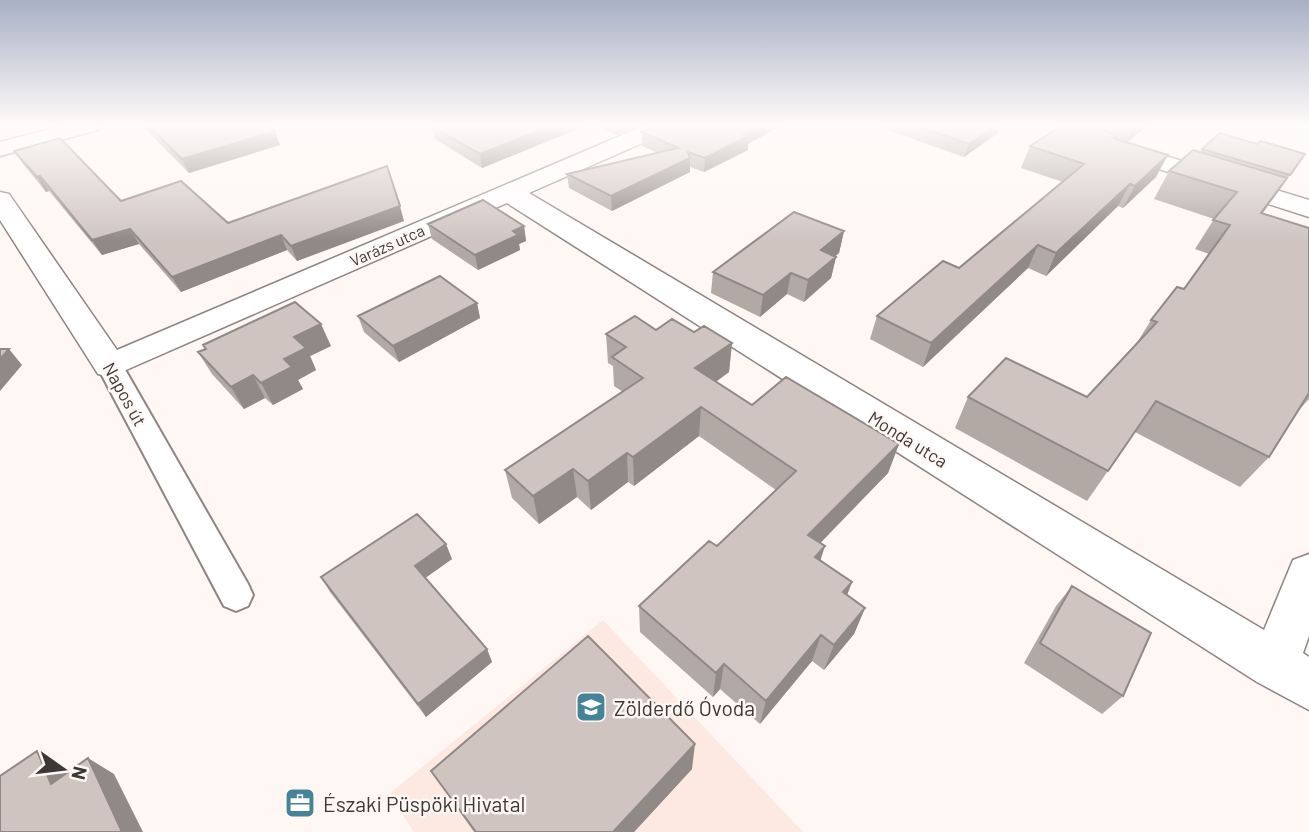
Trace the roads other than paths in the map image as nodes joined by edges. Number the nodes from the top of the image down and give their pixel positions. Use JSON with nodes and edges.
{"nodes":[{"id":1,"x":574,"y":164,"type":"edge"},
{"id":2,"x":1166,"y":164,"type":"edge"},
{"id":3,"x":508,"y":192,"type":"junction"},
{"id":4,"x":0,"y":200,"type":"edge"},
{"id":5,"x":1309,"y":209,"type":"edge"},
{"id":6,"x":110,"y":366,"type":"junction"},
{"id":7,"x":1309,"y":575,"type":"edge"},
{"id":8,"x":236,"y":595,"type":"dead end"},
{"id":9,"x":1292,"y":675,"type":"edge"}],
"edges":[{"from":1,"to":3,"type":"street","name":"Varázs utca"},
{"from":2,"to":5,"type":"street"},
{"from":3,"to":6,"type":"street","name":"Varázs utca"},
{"from":3,"to":9,"type":"street","name":"Monda utca"},
{"from":4,"to":6,"type":"street","name":"Napos út"},
{"from":6,"to":8,"type":"street","name":"Napos út"},
{"from":7,"to":9,"type":"street"}]}
